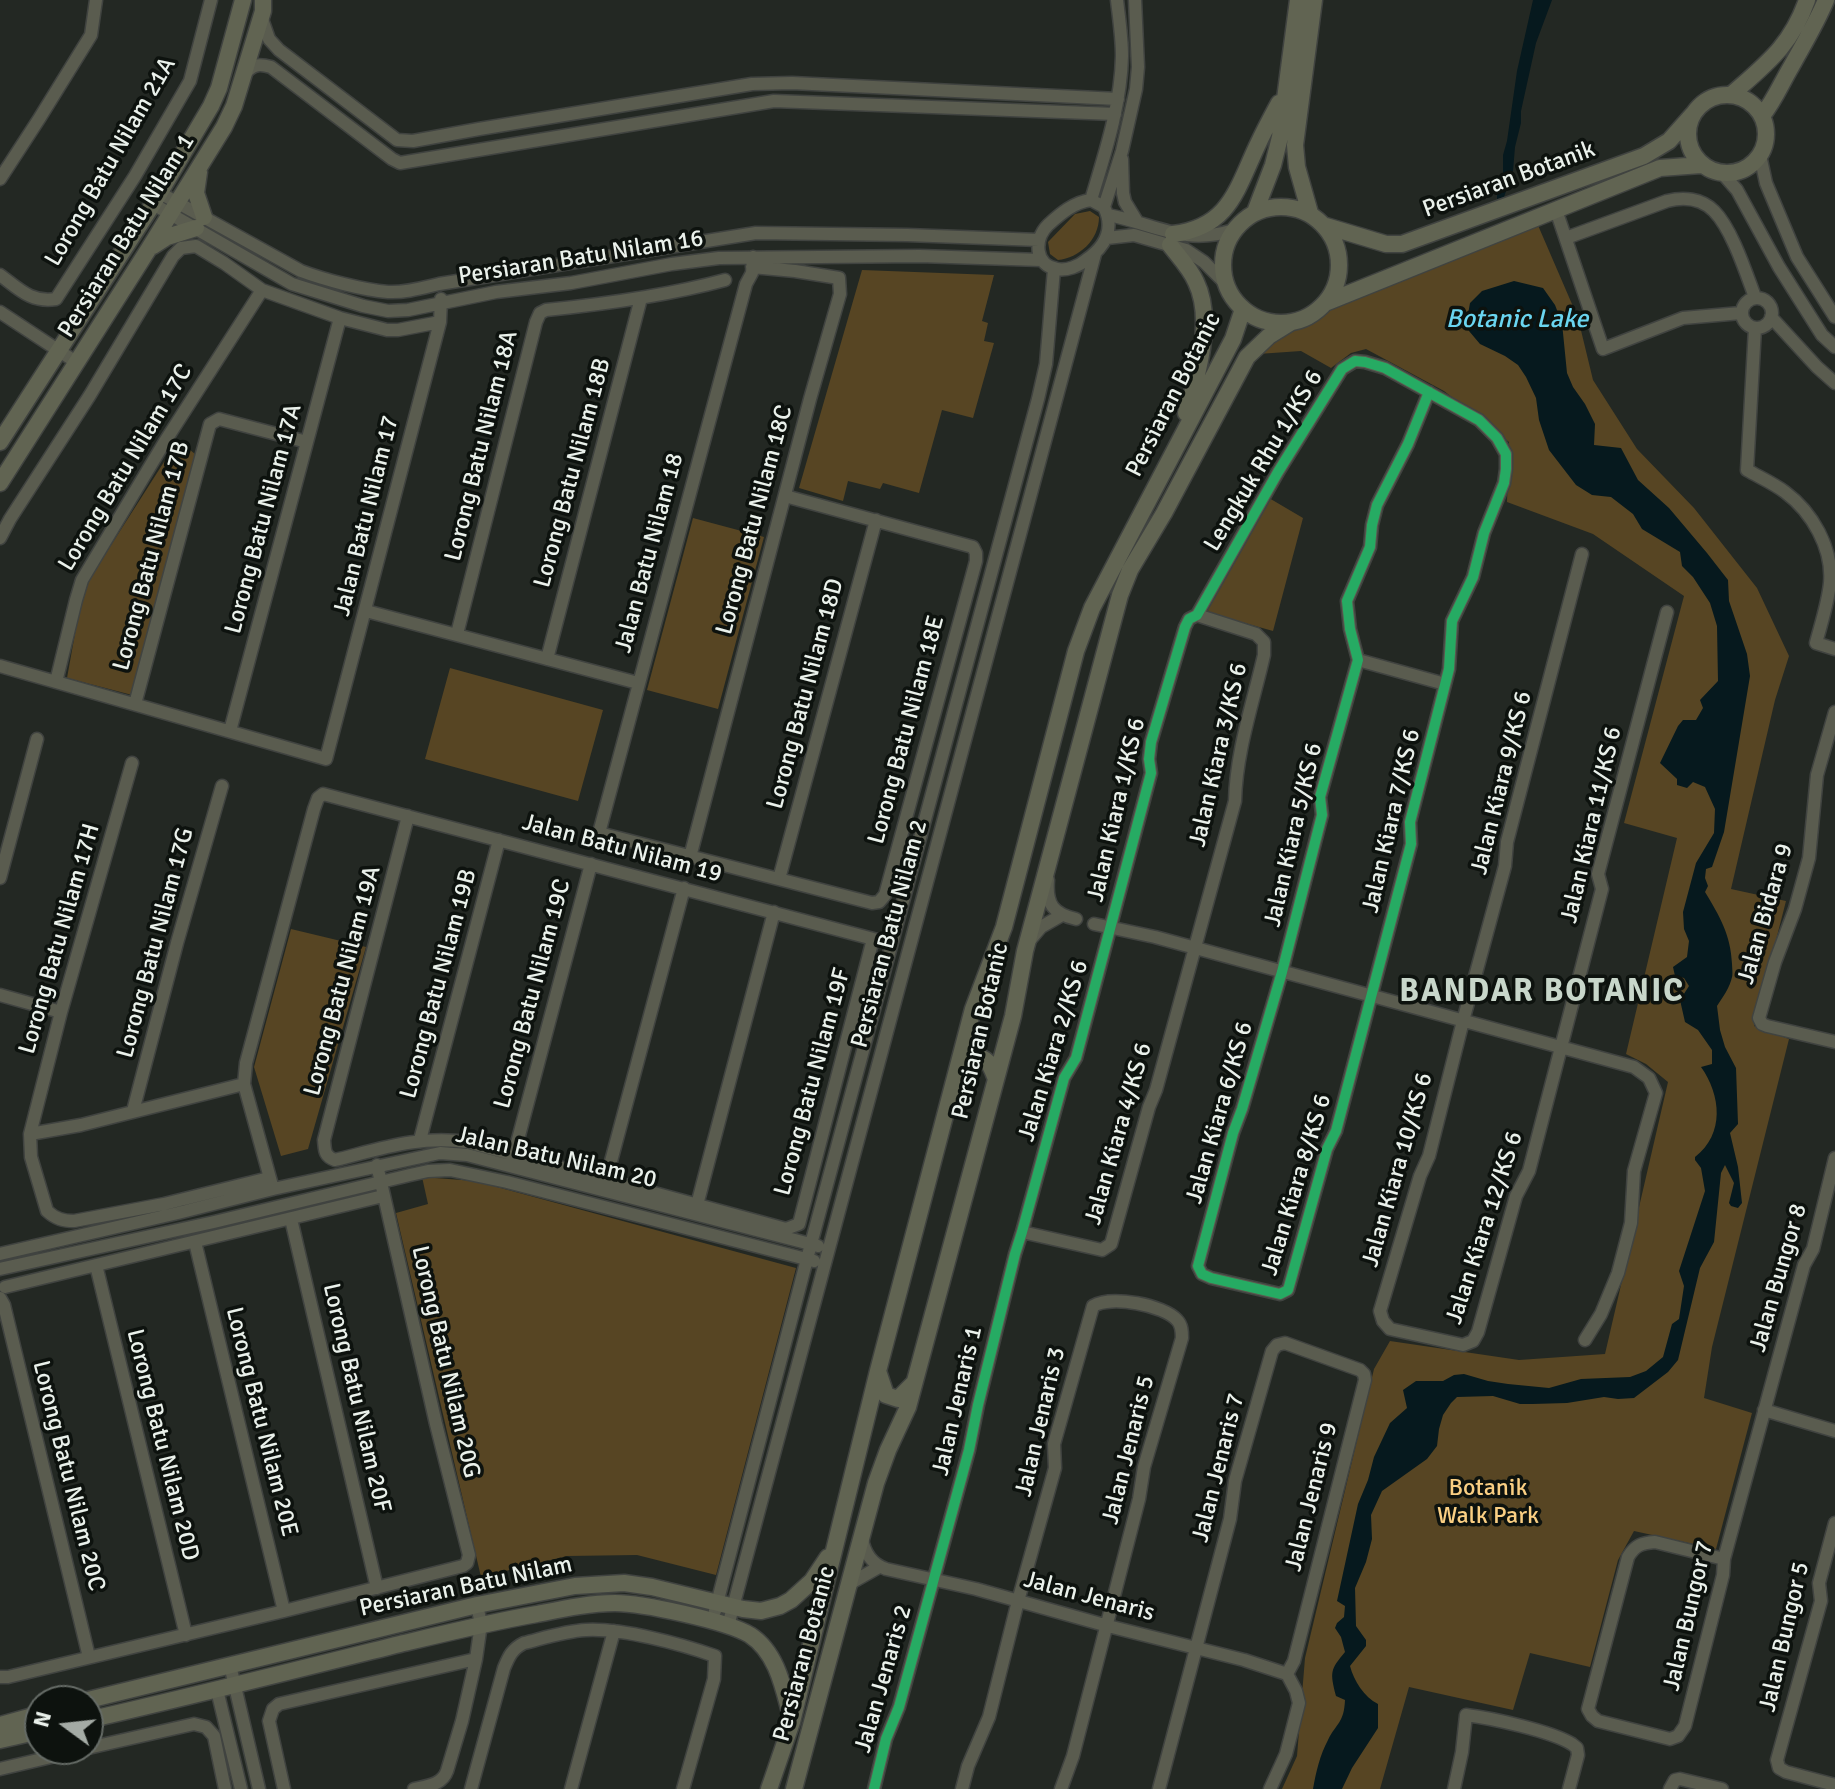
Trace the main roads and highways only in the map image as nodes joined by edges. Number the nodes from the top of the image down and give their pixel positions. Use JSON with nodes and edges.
{"nodes":[{"id":1,"x":243,"y":0,"type":"edge"},
{"id":2,"x":1298,"y":0,"type":"edge"},
{"id":3,"x":1314,"y":0,"type":"edge"},
{"id":4,"x":1807,"y":0,"type":"edge"},
{"id":5,"x":1826,"y":0,"type":"edge"},
{"id":6,"x":263,"y":6,"type":"edge"},
{"id":7,"x":1285,"y":93,"type":"junction"},
{"id":8,"x":1731,"y":95,"type":"junction"},
{"id":9,"x":1693,"y":114,"type":"junction"},
{"id":10,"x":1762,"y":116,"type":"junction"},
{"id":11,"x":1701,"y":165,"type":"junction"},
{"id":12,"x":199,"y":166,"type":"junction"},
{"id":13,"x":1255,"y":212,"type":"junction"},
{"id":14,"x":1310,"y":213,"type":"junction"},
{"id":15,"x":1326,"y":226,"type":"junction"},
{"id":16,"x":148,"y":250,"type":"junction"},
{"id":17,"x":1325,"y":303,"type":"junction"},
{"id":18,"x":1243,"y":309,"type":"junction"},
{"id":19,"x":1290,"y":323,"type":"junction"},
{"id":20,"x":0,"y":442,"type":"edge"},
{"id":21,"x":1174,"y":448,"type":"junction"},
{"id":22,"x":0,"y":483,"type":"edge"},
{"id":23,"x":958,"y":1071,"type":"junction"},
{"id":24,"x":996,"y":1079,"type":"junction"},
{"id":25,"x":878,"y":1371,"type":"junction"},
{"id":26,"x":914,"y":1382,"type":"junction"},
{"id":27,"x":835,"y":1546,"type":"junction"},
{"id":28,"x":104,"y":1696,"type":"edge"},
{"id":29,"x":104,"y":1716,"type":"edge"},
{"id":30,"x":24,"y":1718,"type":"edge"},
{"id":31,"x":792,"y":1722,"type":"junction"},
{"id":32,"x":0,"y":1725,"type":"edge"},
{"id":33,"x":24,"y":1735,"type":"edge"},
{"id":34,"x":0,"y":1740,"type":"edge"},
{"id":35,"x":769,"y":1789,"type":"edge"},
{"id":36,"x":794,"y":1789,"type":"edge"}],
"edges":[{"from":1,"to":20,"type":"main road","name":"Persiaran Batu Nilam 1"},
{"from":2,"to":7,"type":"main road"},
{"from":3,"to":14,"type":"main road"},
{"from":4,"to":8,"type":"main road"},
{"from":5,"to":10,"type":"main road"},
{"from":6,"to":12,"type":"main road","name":"Persiaran Batu Nilam 1"},
{"from":7,"to":13,"type":"main road"},
{"from":7,"to":21,"type":"main road"},
{"from":8,"to":9,"type":"main road"},
{"from":8,"to":10,"type":"main road"},
{"from":9,"to":11,"type":"main road"},
{"from":9,"to":15,"type":"main road","name":"Persiaran Botanik"},
{"from":10,"to":11,"type":"main road"},
{"from":11,"to":17,"type":"main road","name":"Persiaran Botanik"},
{"from":12,"to":16,"type":"main road","name":"Persiaran Batu Nilam 1"},
{"from":12,"to":16,"type":"main road"},
{"from":13,"to":14,"type":"main road"},
{"from":13,"to":18,"type":"main road"},
{"from":14,"to":15,"type":"main road"},
{"from":15,"to":17,"type":"main road"},
{"from":16,"to":22,"type":"main road","name":"Persiaran Batu Nilam 1"},
{"from":17,"to":19,"type":"main road"},
{"from":18,"to":19,"type":"main road"},
{"from":18,"to":21,"type":"main road","name":"Persiaran Botanic"},
{"from":19,"to":24,"type":"main road","name":"Persiaran Botanic"},
{"from":21,"to":23,"type":"main road","name":"Persiaran Botanic"},
{"from":23,"to":24,"type":"main road"},
{"from":23,"to":25,"type":"main road","name":"Persiaran Botanic"},
{"from":24,"to":26,"type":"main road","name":"Persiaran Botanic"},
{"from":25,"to":26,"type":"main road"},
{"from":25,"to":27,"type":"main road","name":"Persiaran Botanic"},
{"from":26,"to":36,"type":"main road","name":"Persiaran Botanic"},
{"from":27,"to":28,"type":"main road","name":"Persiaran Batu Nilam"},
{"from":27,"to":31,"type":"main road","name":"Persiaran Botanic"},
{"from":29,"to":31,"type":"main road","name":"Persiaran Batu Nilam"},
{"from":30,"to":32,"type":"main road"},
{"from":31,"to":35,"type":"main road","name":"Persiaran Botanic"},
{"from":33,"to":34,"type":"main road"}]}
